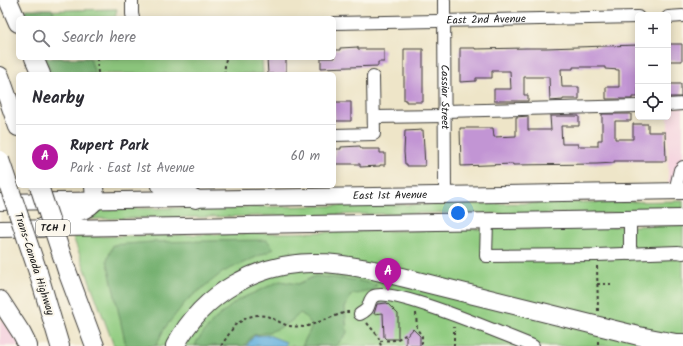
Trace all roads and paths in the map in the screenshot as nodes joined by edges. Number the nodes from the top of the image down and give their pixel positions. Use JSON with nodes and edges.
{"nodes":[{"id":1,"x":8,"y":0,"type":"edge"},
{"id":2,"x":132,"y":0,"type":"edge"},
{"id":3,"x":444,"y":0,"type":"edge"},
{"id":4,"x":133,"y":16,"type":"edge"},
{"id":5,"x":683,"y":16,"type":"edge"},
{"id":6,"x":671,"y":17,"type":"edge"},
{"id":7,"x":16,"y":18,"type":"edge"},
{"id":8,"x":635,"y":18,"type":"edge"},
{"id":9,"x":444,"y":22,"type":"junction"},
{"id":10,"x":336,"y":23,"type":"edge"},
{"id":11,"x":35,"y":60,"type":"edge"},
{"id":12,"x":97,"y":60,"type":"edge"},
{"id":13,"x":226,"y":60,"type":"edge"},
{"id":14,"x":40,"y":72,"type":"edge"},
{"id":15,"x":98,"y":72,"type":"edge"},
{"id":16,"x":224,"y":72,"type":"edge"},
{"id":17,"x":0,"y":76,"type":"edge"},
{"id":18,"x":373,"y":77,"type":"dead end"},
{"id":19,"x":683,"y":104,"type":"edge"},
{"id":20,"x":671,"y":105,"type":"edge"},
{"id":21,"x":635,"y":106,"type":"edge"},
{"id":22,"x":444,"y":113,"type":"junction"},
{"id":23,"x":374,"y":116,"type":"junction"},
{"id":24,"x":16,"y":121,"type":"edge"},
{"id":25,"x":336,"y":135,"type":"edge"},
{"id":26,"x":0,"y":160,"type":"edge"},
{"id":27,"x":683,"y":163,"type":"edge"},
{"id":28,"x":683,"y":167,"type":"edge"},
{"id":29,"x":40,"y":188,"type":"edge"},
{"id":30,"x":170,"y":188,"type":"edge"},
{"id":31,"x":679,"y":191,"type":"edge"},
{"id":32,"x":94,"y":193,"type":"edge"},
{"id":33,"x":445,"y":195,"type":"junction"},
{"id":34,"x":196,"y":199,"type":"junction"},
{"id":35,"x":0,"y":202,"type":"edge"},
{"id":36,"x":683,"y":218,"type":"edge"},
{"id":37,"x":487,"y":220,"type":"junction"},
{"id":38,"x":630,"y":220,"type":"junction"},
{"id":39,"x":41,"y":228,"type":"junction"},
{"id":40,"x":0,"y":229,"type":"edge"},
{"id":41,"x":683,"y":253,"type":"edge"},
{"id":42,"x":630,"y":254,"type":"junction"},
{"id":43,"x":596,"y":255,"type":"junction"},
{"id":44,"x":597,"y":284,"type":"junction"},
{"id":45,"x":611,"y":284,"type":"dead end"},
{"id":46,"x":0,"y":300,"type":"edge"},
{"id":47,"x":416,"y":302,"type":"junction"},
{"id":48,"x":598,"y":311,"type":"dead end"},
{"id":49,"x":360,"y":314,"type":"junction"},
{"id":50,"x":454,"y":315,"type":"junction"},
{"id":51,"x":409,"y":333,"type":"dead end"},
{"id":52,"x":380,"y":341,"type":"junction"},
{"id":53,"x":598,"y":341,"type":"dead end"},
{"id":54,"x":683,"y":343,"type":"edge"},
{"id":55,"x":28,"y":346,"type":"edge"},
{"id":56,"x":60,"y":346,"type":"edge"},
{"id":57,"x":95,"y":346,"type":"edge"},
{"id":58,"x":175,"y":346,"type":"edge"},
{"id":59,"x":221,"y":346,"type":"edge"},
{"id":60,"x":382,"y":346,"type":"edge"},
{"id":61,"x":422,"y":346,"type":"edge"},
{"id":62,"x":454,"y":346,"type":"edge"},
{"id":63,"x":533,"y":346,"type":"edge"},
{"id":64,"x":598,"y":346,"type":"edge"}],
"edges":[{"from":1,"to":7,"type":"highway"},
{"from":2,"to":4,"type":"street"},
{"from":3,"to":9,"type":"street","name":"Cassiar Street"},
{"from":5,"to":6,"type":"street"},
{"from":8,"to":9,"type":"street","name":"East 2nd Avenue"},
{"from":9,"to":10,"type":"street","name":"East 2nd Avenue"},
{"from":9,"to":22,"type":"street","name":"Cassiar Street"},
{"from":11,"to":14,"type":"highway"},
{"from":12,"to":15,"type":"path"},
{"from":13,"to":16,"type":"path"},
{"from":17,"to":24,"type":"highway"},
{"from":18,"to":23,"type":"street"},
{"from":19,"to":20,"type":"street"},
{"from":21,"to":22,"type":"street"},
{"from":22,"to":23,"type":"street"},
{"from":22,"to":33,"type":"street","name":"Cassiar Street"},
{"from":23,"to":25,"type":"street"},
{"from":26,"to":56,"type":"highway","name":"Trans-Canada Highway","number":"TCH 1","bridge":true},
{"from":27,"to":28,"type":"street"},
{"from":28,"to":31,"type":"street"},
{"from":29,"to":57,"type":"highway","number":"TCH 1","bridge":true},
{"from":30,"to":34,"type":"highway"},
{"from":31,"to":33,"type":"main road","name":"East 1st Avenue"},
{"from":32,"to":34,"type":"main road","name":"East 1st Avenue"},
{"from":32,"to":35,"type":"main road","name":"East 1st Avenue"},
{"from":32,"to":39,"type":"highway"},
{"from":33,"to":34,"type":"main road","name":"East 1st Avenue"},
{"from":36,"to":38,"type":"main road"},
{"from":37,"to":38,"type":"main road"},
{"from":37,"to":39,"type":"main road"},
{"from":37,"to":43,"type":"street"},
{"from":38,"to":42,"type":"street"},
{"from":39,"to":40,"type":"main road"},
{"from":41,"to":42,"type":"street"},
{"from":42,"to":43,"type":"street"},
{"from":43,"to":44,"type":"path"},
{"from":44,"to":45,"type":"path"},
{"from":44,"to":48,"type":"path"},
{"from":46,"to":55,"type":"highway"},
{"from":47,"to":49,"type":"street"},
{"from":47,"to":50,"type":"street"},
{"from":47,"to":61,"type":"path"},
{"from":49,"to":52,"type":"path"},
{"from":49,"to":59,"type":"path"},
{"from":50,"to":62,"type":"path"},
{"from":50,"to":63,"type":"street"},
{"from":51,"to":52,"type":"path"},
{"from":52,"to":60,"type":"path"},
{"from":53,"to":64,"type":"path"},
{"from":54,"to":58,"type":"highway"}]}
